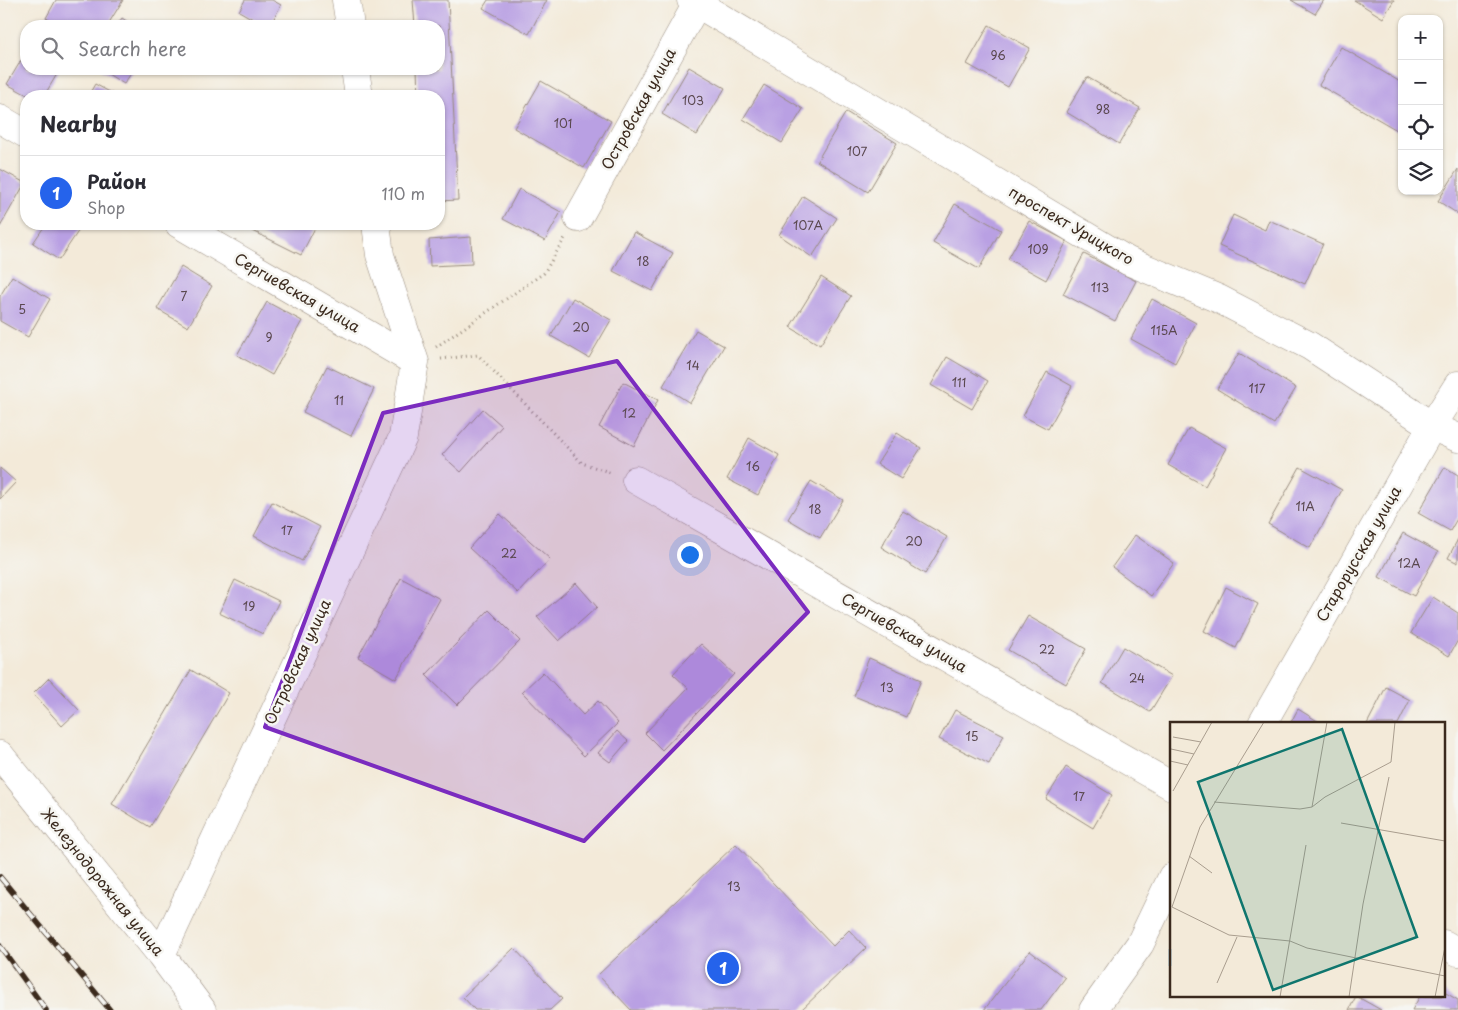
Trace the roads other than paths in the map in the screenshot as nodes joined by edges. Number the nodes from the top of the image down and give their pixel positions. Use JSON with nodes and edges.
{"nodes":[{"id":1,"x":346,"y":0,"type":"edge"},
{"id":2,"x":696,"y":1,"type":"edge"},
{"id":3,"x":349,"y":20,"type":"edge"},
{"id":4,"x":356,"y":75,"type":"edge"},
{"id":5,"x":358,"y":90,"type":"edge"},
{"id":6,"x":0,"y":119,"type":"edge"},
{"id":7,"x":20,"y":131,"type":"edge"},
{"id":8,"x":578,"y":218,"type":"road end"},
{"id":9,"x":189,"y":230,"type":"edge"},
{"id":10,"x":377,"y":230,"type":"edge"},
{"id":11,"x":415,"y":362,"type":"junction"},
{"id":12,"x":1458,"y":385,"type":"edge"},
{"id":13,"x":1432,"y":426,"type":"junction"},
{"id":14,"x":1458,"y":438,"type":"edge"},
{"id":15,"x":636,"y":480,"type":"road end"},
{"id":16,"x":1263,"y":722,"type":"edge"},
{"id":17,"x":0,"y":755,"type":"edge"},
{"id":18,"x":1170,"y":785,"type":"edge"},
{"id":19,"x":1170,"y":881,"type":"edge"},
{"id":20,"x":1446,"y":945,"type":"edge"},
{"id":21,"x":1458,"y":952,"type":"edge"},
{"id":22,"x":161,"y":956,"type":"junction"},
{"id":23,"x":202,"y":1010,"type":"edge"},
{"id":24,"x":1093,"y":1010,"type":"edge"}],
"edges":[{"from":1,"to":3,"type":"street"},
{"from":2,"to":8,"type":"street","name":"Островская улица"},
{"from":2,"to":13,"type":"street","name":"проспект Урицкого"},
{"from":4,"to":5,"type":"street"},
{"from":6,"to":7,"type":"street"},
{"from":9,"to":11,"type":"street","name":"Сергиевская улица"},
{"from":10,"to":11,"type":"street"},
{"from":11,"to":22,"type":"street","name":"Островская улица"},
{"from":12,"to":13,"type":"street","name":"Старорусская улица"},
{"from":13,"to":14,"type":"street","name":"проспект Урицкого"},
{"from":13,"to":16,"type":"street","name":"Старорусская улица"},
{"from":15,"to":18,"type":"street","name":"Сергиевская улица"},
{"from":17,"to":22,"type":"street","name":"Железнодорожная улица"},
{"from":19,"to":24,"type":"street"},
{"from":20,"to":21,"type":"street"},
{"from":22,"to":23,"type":"street","name":"Железнодорожная улица"}]}
